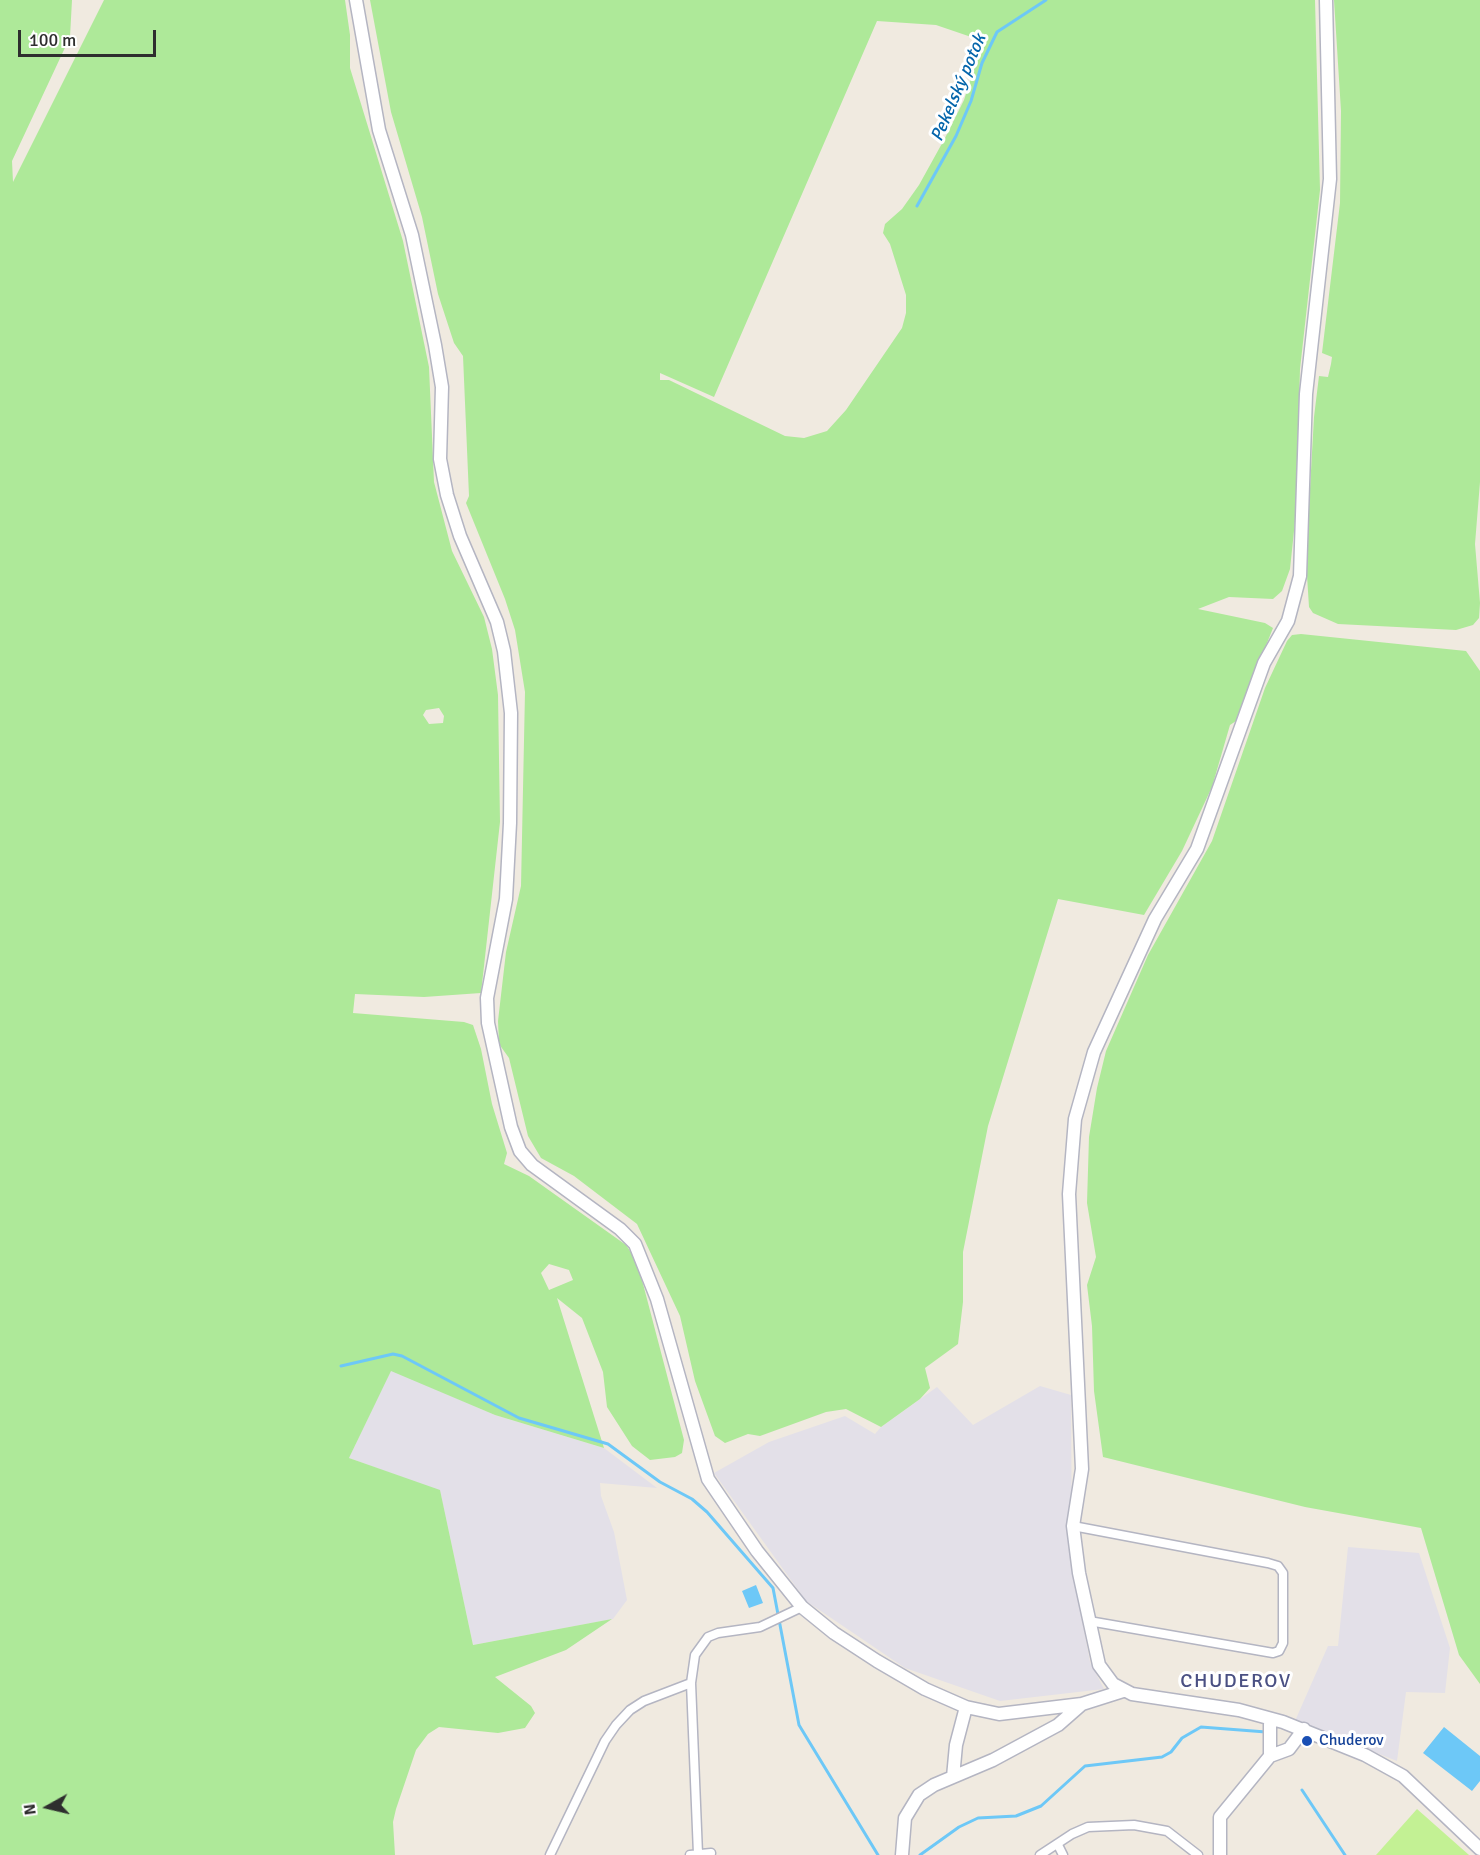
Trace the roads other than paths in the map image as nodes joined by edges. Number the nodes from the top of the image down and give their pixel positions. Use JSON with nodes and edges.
{"nodes":[{"id":1,"x":356,"y":0,"type":"edge"},
{"id":2,"x":1326,"y":0,"type":"edge"},
{"id":3,"x":1073,"y":1526,"type":"junction"},
{"id":4,"x":801,"y":1607,"type":"junction"},
{"id":5,"x":1089,"y":1621,"type":"junction"},
{"id":6,"x":691,"y":1683,"type":"junction"},
{"id":7,"x":1123,"y":1691,"type":"junction"},
{"id":8,"x":1083,"y":1704,"type":"junction"},
{"id":9,"x":966,"y":1707,"type":"junction"},
{"id":10,"x":1270,"y":1723,"type":"junction"},
{"id":11,"x":1304,"y":1729,"type":"junction"},
{"id":12,"x":1279,"y":1752,"type":"junction"},
{"id":13,"x":953,"y":1777,"type":"junction"},
{"id":14,"x":1058,"y":1845,"type":"junction"},
{"id":15,"x":1480,"y":1849,"type":"edge"},
{"id":16,"x":711,"y":1853,"type":"dead end"},
{"id":17,"x":698,"y":1854,"type":"edge"},
{"id":18,"x":550,"y":1855,"type":"edge"},
{"id":19,"x":690,"y":1855,"type":"edge"},
{"id":20,"x":902,"y":1855,"type":"edge"},
{"id":21,"x":1040,"y":1855,"type":"edge"},
{"id":22,"x":1064,"y":1855,"type":"edge"},
{"id":23,"x":1198,"y":1855,"type":"edge"},
{"id":24,"x":1220,"y":1855,"type":"edge"}],
"edges":[{"from":1,"to":4,"type":"street"},
{"from":2,"to":3,"type":"street"},
{"from":3,"to":5,"type":"street"},
{"from":3,"to":5,"type":"street"},
{"from":4,"to":6,"type":"street"},
{"from":4,"to":9,"type":"street"},
{"from":5,"to":7,"type":"street"},
{"from":6,"to":17,"type":"street"},
{"from":6,"to":18,"type":"street"},
{"from":7,"to":8,"type":"street"},
{"from":7,"to":10,"type":"street"},
{"from":8,"to":9,"type":"street"},
{"from":8,"to":13,"type":"street"},
{"from":9,"to":13,"type":"street"},
{"from":10,"to":11,"type":"street"},
{"from":10,"to":12,"type":"street"},
{"from":11,"to":12,"type":"street"},
{"from":11,"to":15,"type":"street"},
{"from":12,"to":24,"type":"street"},
{"from":13,"to":20,"type":"street"},
{"from":14,"to":21,"type":"street"},
{"from":14,"to":22,"type":"street"},
{"from":14,"to":23,"type":"street"},
{"from":16,"to":17,"type":"street"},
{"from":17,"to":19,"type":"street"}]}
